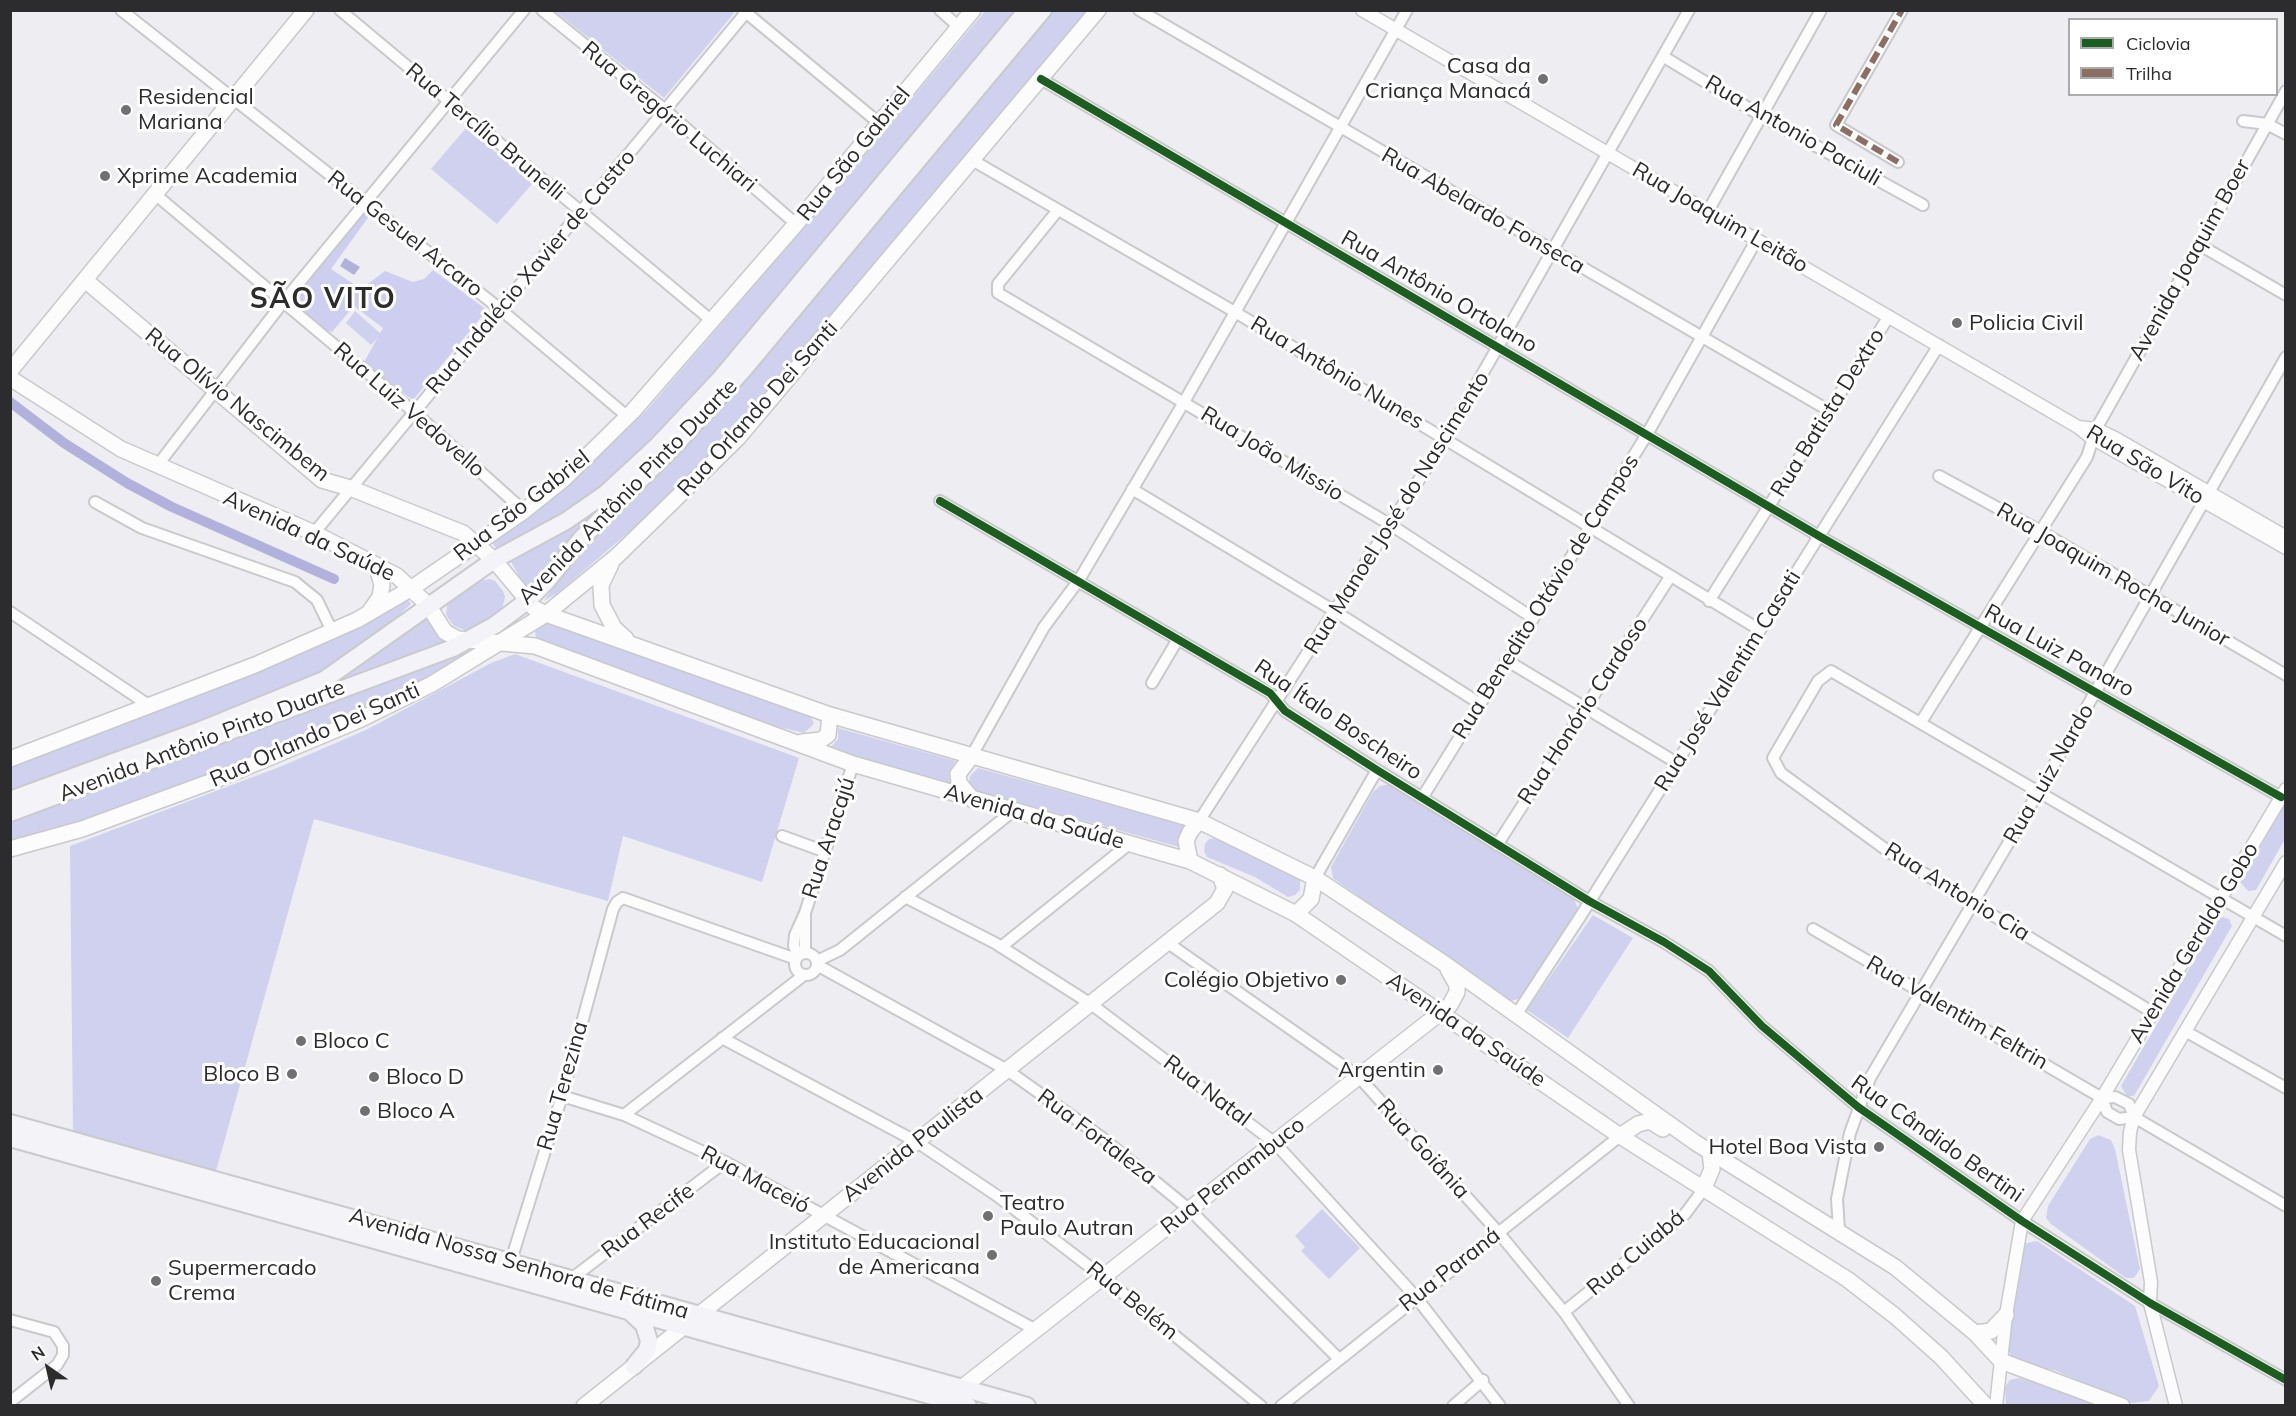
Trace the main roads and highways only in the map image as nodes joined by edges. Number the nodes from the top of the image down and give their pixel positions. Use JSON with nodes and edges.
{"nodes":[{"id":1,"x":306,"y":10,"type":"edge"},
{"id":2,"x":973,"y":10,"type":"edge"},
{"id":3,"x":1027,"y":10,"type":"edge"},
{"id":4,"x":1043,"y":10,"type":"edge"},
{"id":5,"x":1098,"y":10,"type":"edge"},
{"id":6,"x":85,"y":280,"type":"junction"},
{"id":7,"x":10,"y":371,"type":"edge"},
{"id":8,"x":10,"y":378,"type":"edge"},
{"id":9,"x":477,"y":544,"type":"junction"},
{"id":10,"x":617,"y":556,"type":"junction"},
{"id":11,"x":494,"y":560,"type":"junction"},
{"id":12,"x":369,"y":561,"type":"junction"},
{"id":13,"x":412,"y":588,"type":"junction"},
{"id":14,"x":527,"y":601,"type":"junction"},
{"id":15,"x":428,"y":605,"type":"junction"},
{"id":16,"x":366,"y":614,"type":"junction"},
{"id":17,"x":546,"y":614,"type":"junction"},
{"id":18,"x":466,"y":641,"type":"junction"},
{"id":19,"x":503,"y":642,"type":"junction"},
{"id":20,"x":636,"y":646,"type":"junction"},
{"id":21,"x":830,"y":715,"type":"junction"},
{"id":22,"x":793,"y":741,"type":"junction"},
{"id":23,"x":13,"y":754,"type":"edge"},
{"id":24,"x":971,"y":757,"type":"junction"},
{"id":25,"x":10,"y":800,"type":"edge"},
{"id":26,"x":973,"y":800,"type":"junction"},
{"id":27,"x":10,"y":813,"type":"edge"},
{"id":28,"x":1199,"y":821,"type":"junction"},
{"id":29,"x":10,"y":849,"type":"edge"},
{"id":30,"x":1190,"y":861,"type":"junction"},
{"id":31,"x":1220,"y":875,"type":"junction"},
{"id":32,"x":1315,"y":878,"type":"junction"},
{"id":33,"x":1296,"y":914,"type":"junction"},
{"id":34,"x":1445,"y":964,"type":"junction"},
{"id":35,"x":1441,"y":1012,"type":"junction"},
{"id":36,"x":10,"y":1123,"type":"edge"},
{"id":37,"x":1620,"y":1136,"type":"junction"},
{"id":38,"x":10,"y":1138,"type":"edge"},
{"id":39,"x":1696,"y":1143,"type":"junction"},
{"id":40,"x":1710,"y":1152,"type":"junction"},
{"id":41,"x":1703,"y":1190,"type":"junction"},
{"id":42,"x":509,"y":1269,"type":"junction"},
{"id":43,"x":627,"y":1310,"type":"junction"},
{"id":44,"x":699,"y":1315,"type":"junction"},
{"id":45,"x":2006,"y":1315,"type":"road end"},
{"id":46,"x":684,"y":1326,"type":"junction"},
{"id":47,"x":1974,"y":1334,"type":"junction"},
{"id":48,"x":634,"y":1365,"type":"junction"},
{"id":49,"x":963,"y":1388,"type":"junction"},
{"id":50,"x":943,"y":1403,"type":"edge"},
{"id":51,"x":584,"y":1406,"type":"edge"},
{"id":52,"x":968,"y":1406,"type":"edge"},
{"id":53,"x":1027,"y":1406,"type":"edge"},
{"id":54,"x":1986,"y":1406,"type":"edge"},
{"id":55,"x":2122,"y":1406,"type":"edge"}],
"edges":[{"from":1,"to":6,"type":"main road"},
{"from":2,"to":9,"type":"main road","name":"Rua São Gabriel"},
{"from":3,"to":11,"type":"main road","name":"Avenida Antônio Pinto Duarte"},
{"from":4,"to":14,"type":"main road","name":"Avenida Antônio Pinto Duarte"},
{"from":5,"to":10,"type":"main road","name":"Rua Orlando Dei Santi"},
{"from":6,"to":7,"type":"main road"},
{"from":6,"to":9,"type":"main road","name":"Rua Olívio Nascimbem"},
{"from":8,"to":12,"type":"main road","name":"Avenida da Saúde"},
{"from":9,"to":11,"type":"main road","name":"Rua Olívio Nascimbem"},
{"from":9,"to":13,"type":"main road","name":"Rua São Gabriel"},
{"from":10,"to":17,"type":"main road","name":"Rua Orlando Dei Santi"},
{"from":10,"to":20,"type":"main road"},
{"from":11,"to":14,"type":"main road","name":"Avenida da Saúde"},
{"from":11,"to":15,"type":"main road","name":"Avenida Antônio Pinto Duarte"},
{"from":12,"to":13,"type":"main road","name":"Avenida da Saúde"},
{"from":12,"to":16,"type":"main road"},
{"from":13,"to":15,"type":"main road","name":"Avenida da Saúde"},
{"from":13,"to":16,"type":"main road","name":"Rua São Gabriel"},
{"from":14,"to":17,"type":"main road","name":"Avenida da Saúde"},
{"from":14,"to":18,"type":"main road","name":"Avenida Antônio Pinto Duarte"},
{"from":15,"to":18,"type":"main road","name":"Avenida da Saúde"},
{"from":15,"to":25,"type":"main road","name":"Avenida Antônio Pinto Duarte"},
{"from":16,"to":23,"type":"main road","name":"Rua São Gabriel"},
{"from":17,"to":19,"type":"main road","name":"Rua Orlando Dei Santi"},
{"from":17,"to":20,"type":"main road","name":"Avenida da Saúde"},
{"from":18,"to":19,"type":"main road","name":"Avenida da Saúde"},
{"from":18,"to":27,"type":"main road","name":"Avenida Antônio Pinto Duarte"},
{"from":19,"to":22,"type":"main road","name":"Avenida da Saúde"},
{"from":19,"to":29,"type":"main road","name":"Rua Orlando Dei Santi"},
{"from":20,"to":21,"type":"main road","name":"Avenida da Saúde"},
{"from":21,"to":22,"type":"main road"},
{"from":21,"to":24,"type":"main road","name":"Avenida da Saúde"},
{"from":22,"to":26,"type":"main road","name":"Avenida da Saúde"},
{"from":24,"to":26,"type":"main road"},
{"from":24,"to":28,"type":"main road","name":"Avenida da Saúde"},
{"from":26,"to":30,"type":"main road","name":"Avenida da Saúde"},
{"from":28,"to":30,"type":"main road"},
{"from":28,"to":32,"type":"main road","name":"Avenida da Saúde"},
{"from":30,"to":31,"type":"main road","name":"Avenida da Saúde"},
{"from":31,"to":33,"type":"main road","name":"Avenida da Saúde"},
{"from":31,"to":44,"type":"main road","name":"Avenida Paulista"},
{"from":32,"to":33,"type":"main road"},
{"from":32,"to":34,"type":"main road","name":"Avenida da Saúde"},
{"from":33,"to":35,"type":"main road","name":"Avenida da Saúde"},
{"from":34,"to":35,"type":"main road","name":"Rua Pernambuco"},
{"from":34,"to":39,"type":"main road","name":"Avenida da Saúde"},
{"from":35,"to":37,"type":"main road","name":"Avenida da Saúde"},
{"from":35,"to":49,"type":"main road","name":"Rua Pernambuco"},
{"from":36,"to":42,"type":"main road","name":"Avenida Nossa Senhora de Fátima"},
{"from":37,"to":39,"type":"main road"},
{"from":37,"to":41,"type":"main road","name":"Avenida da Saúde"},
{"from":38,"to":42,"type":"main road","name":"Avenida Nossa Senhora de Fátima"},
{"from":39,"to":40,"type":"main road","name":"Avenida da Saúde"},
{"from":40,"to":41,"type":"main road"},
{"from":40,"to":47,"type":"main road","name":"Avenida da Saúde"},
{"from":41,"to":54,"type":"main road","name":"Avenida da Saúde"},
{"from":42,"to":43,"type":"main road","name":"Avenida Nossa Senhora de Fátima"},
{"from":42,"to":44,"type":"main road","name":"Avenida Nossa Senhora de Fátima"},
{"from":43,"to":46,"type":"main road","name":"Avenida Nossa Senhora de Fátima"},
{"from":43,"to":48,"type":"main road"},
{"from":44,"to":46,"type":"main road","name":"Avenida Paulista"},
{"from":44,"to":49,"type":"main road","name":"Avenida Nossa Senhora de Fátima"},
{"from":45,"to":47,"type":"main road"},
{"from":46,"to":48,"type":"main road","name":"Avenida Paulista"},
{"from":46,"to":50,"type":"main road","name":"Avenida Nossa Senhora de Fátima"},
{"from":47,"to":55,"type":"main road","name":"Avenida da Saúde"},
{"from":48,"to":51,"type":"main road","name":"Avenida Paulista"},
{"from":49,"to":50,"type":"main road","name":"Rua Pernambuco"},
{"from":49,"to":53,"type":"main road","name":"Avenida Nossa Senhora de Fátima"},
{"from":50,"to":52,"type":"main road","name":"Avenida Nossa Senhora de Fátima"}]}
